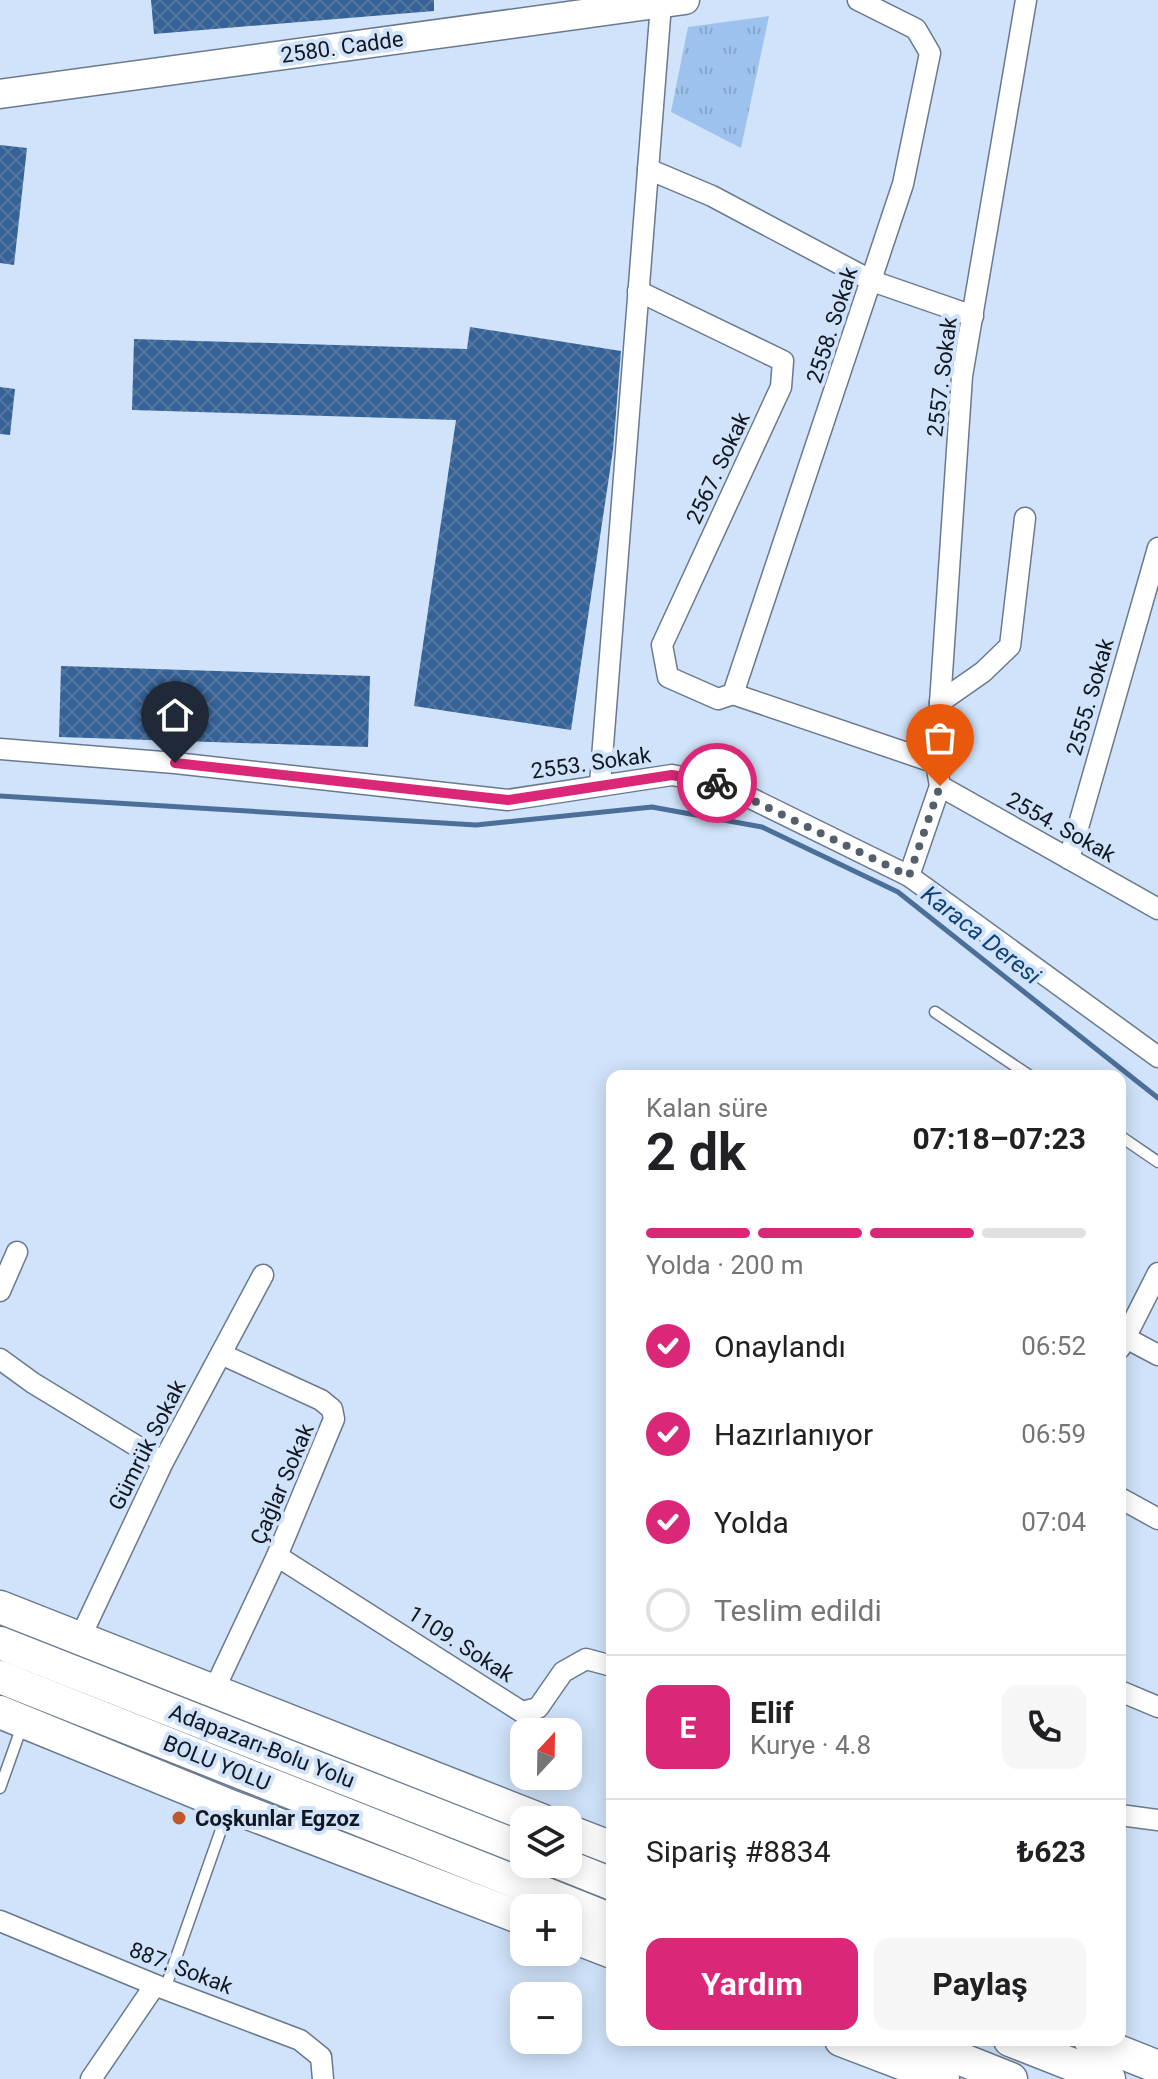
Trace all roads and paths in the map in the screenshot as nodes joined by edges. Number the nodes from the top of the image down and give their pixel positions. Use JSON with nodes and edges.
{"nodes":[{"id":1,"x":858,"y":0,"type":"edge"},
{"id":2,"x":1026,"y":0,"type":"edge"},
{"id":3,"x":673,"y":2,"type":"edge"},
{"id":4,"x":555,"y":10,"type":"edge"},
{"id":5,"x":0,"y":94,"type":"edge"},
{"id":6,"x":648,"y":169,"type":"junction"},
{"id":7,"x":872,"y":281,"type":"junction"},
{"id":8,"x":638,"y":291,"type":"junction"},
{"id":9,"x":973,"y":316,"type":"junction"},
{"id":10,"x":1025,"y":518,"type":"dead end"},
{"id":11,"x":1158,"y":548,"type":"edge"},
{"id":12,"x":733,"y":694,"type":"junction"},
{"id":13,"x":940,"y":702,"type":"junction"},
{"id":14,"x":0,"y":749,"type":"edge"},
{"id":15,"x":936,"y":763,"type":"junction"},
{"id":16,"x":600,"y":784,"type":"junction"},
{"id":17,"x":940,"y":786,"type":"junction"},
{"id":18,"x":1069,"y":859,"type":"junction"},
{"id":19,"x":909,"y":876,"type":"junction"},
{"id":20,"x":1158,"y":909,"type":"edge"},
{"id":21,"x":935,"y":1012,"type":"dead end"},
{"id":22,"x":1158,"y":1057,"type":"edge"},
{"id":23,"x":1021,"y":1070,"type":"edge"},
{"id":24,"x":1126,"y":1140,"type":"edge"},
{"id":25,"x":1158,"y":1162,"type":"edge"},
{"id":26,"x":17,"y":1252,"type":"dead end"},
{"id":27,"x":1158,"y":1273,"type":"edge"},
{"id":28,"x":263,"y":1275,"type":"dead end"},
{"id":29,"x":0,"y":1291,"type":"edge"},
{"id":30,"x":1126,"y":1337,"type":"edge"},
{"id":31,"x":1126,"y":1344,"type":"edge"},
{"id":32,"x":221,"y":1354,"type":"junction"},
{"id":33,"x":1158,"y":1355,"type":"edge"},
{"id":34,"x":0,"y":1359,"type":"edge"},
{"id":35,"x":163,"y":1462,"type":"junction"},
{"id":36,"x":1126,"y":1501,"type":"edge"},
{"id":37,"x":1158,"y":1519,"type":"edge"},
{"id":38,"x":277,"y":1556,"type":"junction"},
{"id":39,"x":0,"y":1607,"type":"edge"},
{"id":40,"x":80,"y":1638,"type":"junction"},
{"id":41,"x":0,"y":1643,"type":"edge"},
{"id":42,"x":606,"y":1664,"type":"edge"},
{"id":43,"x":0,"y":1677,"type":"edge"},
{"id":44,"x":214,"y":1690,"type":"junction"},
{"id":45,"x":1126,"y":1694,"type":"edge"},
{"id":46,"x":1158,"y":1707,"type":"edge"},
{"id":47,"x":12,"y":1717,"type":"edge"},
{"id":48,"x":0,"y":1788,"type":"edge"},
{"id":49,"x":230,"y":1806,"type":"junction"},
{"id":50,"x":510,"y":1808,"type":"edge"},
{"id":51,"x":1126,"y":1816,"type":"edge"},
{"id":52,"x":1158,"y":1820,"type":"edge"},
{"id":53,"x":582,"y":1836,"type":"edge"},
{"id":54,"x":510,"y":1843,"type":"edge"},
{"id":55,"x":606,"y":1846,"type":"edge"},
{"id":56,"x":582,"y":1872,"type":"edge"},
{"id":57,"x":606,"y":1882,"type":"edge"},
{"id":58,"x":510,"y":1914,"type":"edge"},
{"id":59,"x":606,"y":1918,"type":"edge"},
{"id":60,"x":0,"y":1921,"type":"edge"},
{"id":61,"x":582,"y":1940,"type":"edge"},
{"id":62,"x":606,"y":1950,"type":"edge"},
{"id":63,"x":160,"y":1987,"type":"junction"},
{"id":64,"x":857,"y":2046,"type":"edge"},
{"id":65,"x":928,"y":2046,"type":"edge"},
{"id":66,"x":1025,"y":2046,"type":"edge"},
{"id":67,"x":1105,"y":2046,"type":"edge"},
{"id":68,"x":1158,"y":2067,"type":"edge"},
{"id":69,"x":91,"y":2079,"type":"edge"},
{"id":70,"x":323,"y":2079,"type":"edge"},
{"id":71,"x":943,"y":2079,"type":"edge"},
{"id":72,"x":1011,"y":2079,"type":"edge"},
{"id":73,"x":1109,"y":2079,"type":"edge"}],
"edges":[{"from":1,"to":7,"type":"street","name":"2558. Sokak"},
{"from":2,"to":9,"type":"street","name":"2557. Sokak"},
{"from":3,"to":4,"type":"main road","name":"2580. Cadde"},
{"from":3,"to":6,"type":"street"},
{"from":4,"to":5,"type":"main road","name":"2580. Cadde"},
{"from":6,"to":7,"type":"street"},
{"from":6,"to":8,"type":"street"},
{"from":7,"to":9,"type":"street"},
{"from":7,"to":12,"type":"street","name":"2558. Sokak"},
{"from":8,"to":12,"type":"street","name":"2567. Sokak"},
{"from":8,"to":16,"type":"street"},
{"from":9,"to":13,"type":"street","name":"2557. Sokak"},
{"from":10,"to":13,"type":"street"},
{"from":11,"to":18,"type":"street","name":"2555. Sokak"},
{"from":12,"to":15,"type":"street"},
{"from":13,"to":15,"type":"street","name":"2557. Sokak"},
{"from":14,"to":16,"type":"street","name":"2553. Sokak"},
{"from":15,"to":17,"type":"street"},
{"from":16,"to":19,"type":"street","name":"2553. Sokak"},
{"from":17,"to":18,"type":"street","name":"2554. Sokak"},
{"from":17,"to":19,"type":"street"},
{"from":18,"to":20,"type":"street","name":"2554. Sokak"},
{"from":19,"to":22,"type":"street","name":"2553. Sokak"},
{"from":21,"to":23,"type":"lane"},
{"from":24,"to":25,"type":"lane"},
{"from":26,"to":29,"type":"street"},
{"from":27,"to":30,"type":"street"},
{"from":28,"to":32,"type":"street","name":"Gümrük Sokak"},
{"from":31,"to":33,"type":"street"},
{"from":32,"to":35,"type":"street","name":"Gümrük Sokak"},
{"from":32,"to":38,"type":"street","name":"Çağlar Sokak"},
{"from":34,"to":35,"type":"street"},
{"from":35,"to":40,"type":"street","name":"Gümrük Sokak"},
{"from":36,"to":37,"type":"street"},
{"from":38,"to":42,"type":"street","name":"1109. Sokak"},
{"from":38,"to":44,"type":"street","name":"Çağlar Sokak"},
{"from":39,"to":40,"type":"highway"},
{"from":40,"to":44,"type":"highway"},
{"from":41,"to":54,"type":"highway","name":"Adapazarı-Bolu Yolu"},
{"from":43,"to":59,"type":"highway","name":"BOLU YOLU"},
{"from":44,"to":50,"type":"highway"},
{"from":45,"to":46,"type":"street"},
{"from":47,"to":48,"type":"lane"},
{"from":47,"to":49,"type":"highway"},
{"from":49,"to":58,"type":"highway"},
{"from":49,"to":63,"type":"lane"},
{"from":51,"to":52,"type":"street"},
{"from":53,"to":55,"type":"highway"},
{"from":56,"to":57,"type":"highway"},
{"from":60,"to":63,"type":"street","name":"887. Sokak"},
{"from":61,"to":62,"type":"highway"},
{"from":63,"to":69,"type":"street"},
{"from":63,"to":70,"type":"street","name":"887. Sokak"},
{"from":64,"to":71,"type":"highway"},
{"from":65,"to":72,"type":"highway"},
{"from":66,"to":73,"type":"highway"},
{"from":67,"to":68,"type":"highway"}]}
